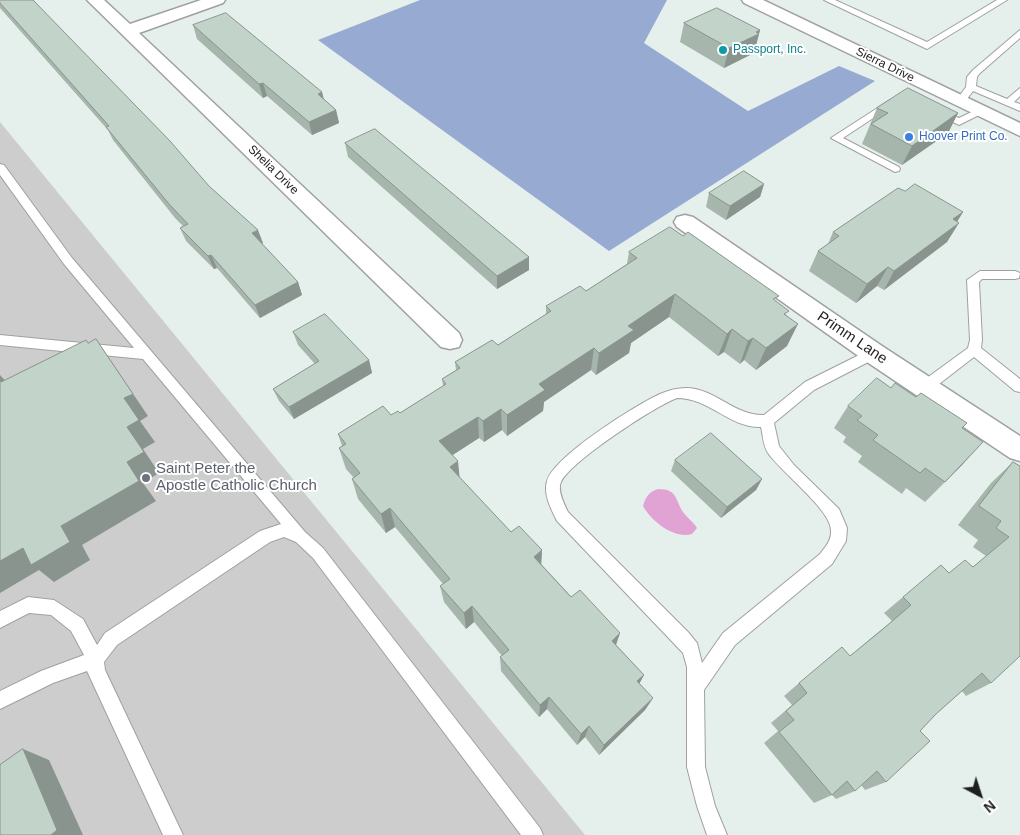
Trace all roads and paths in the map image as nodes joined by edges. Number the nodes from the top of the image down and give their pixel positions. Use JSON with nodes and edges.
{"nodes":[{"id":1,"x":95,"y":0,"type":"edge"},
{"id":2,"x":217,"y":0,"type":"edge"},
{"id":3,"x":750,"y":0,"type":"edge"},
{"id":4,"x":828,"y":0,"type":"edge"},
{"id":5,"x":1003,"y":0,"type":"edge"},
{"id":6,"x":126,"y":32,"type":"junction"},
{"id":7,"x":1020,"y":32,"type":"edge"},
{"id":8,"x":971,"y":87,"type":"junction"},
{"id":9,"x":1020,"y":91,"type":"edge"},
{"id":10,"x":902,"y":95,"type":"edge"},
{"id":11,"x":960,"y":102,"type":"junction"},
{"id":12,"x":1008,"y":103,"type":"junction"},
{"id":13,"x":926,"y":107,"type":"edge"},
{"id":14,"x":1020,"y":108,"type":"edge"},
{"id":15,"x":980,"y":111,"type":"junction"},
{"id":16,"x":1020,"y":130,"type":"edge"},
{"id":17,"x":0,"y":167,"type":"edge"},
{"id":18,"x":895,"y":168,"type":"dead end"},
{"id":19,"x":685,"y":222,"type":"dead end"},
{"id":20,"x":1014,"y":276,"type":"dead end"},
{"id":21,"x":0,"y":340,"type":"edge"},
{"id":22,"x":450,"y":340,"type":"dead end"},
{"id":23,"x":974,"y":350,"type":"junction"},
{"id":24,"x":873,"y":353,"type":"junction"},
{"id":25,"x":146,"y":354,"type":"junction"},
{"id":26,"x":925,"y":387,"type":"junction"},
{"id":27,"x":1020,"y":387,"type":"edge"},
{"id":28,"x":767,"y":420,"type":"junction"},
{"id":29,"x":1020,"y":450,"type":"edge"},
{"id":30,"x":301,"y":538,"type":"junction"},
{"id":31,"x":0,"y":620,"type":"edge"},
{"id":32,"x":96,"y":660,"type":"junction"},
{"id":33,"x":695,"y":688,"type":"junction"},
{"id":34,"x":0,"y":700,"type":"edge"},
{"id":35,"x":173,"y":835,"type":"edge"},
{"id":36,"x":533,"y":835,"type":"edge"},
{"id":37,"x":717,"y":835,"type":"edge"}],
"edges":[{"from":1,"to":6,"type":"street","name":"Shelia Drive"},
{"from":2,"to":6,"type":"street"},
{"from":3,"to":11,"type":"street","name":"Sierra Drive"},
{"from":4,"to":5,"type":"lane"},
{"from":6,"to":22,"type":"street","name":"Shelia Drive"},
{"from":7,"to":8,"type":"lane"},
{"from":8,"to":11,"type":"lane"},
{"from":8,"to":12,"type":"lane"},
{"from":9,"to":12,"type":"lane"},
{"from":10,"to":18,"type":"lane"},
{"from":11,"to":15,"type":"street","name":"Sierra Drive"},
{"from":12,"to":14,"type":"lane"},
{"from":13,"to":15,"type":"lane"},
{"from":15,"to":16,"type":"street","name":"Sierra Drive"},
{"from":17,"to":25,"type":"lane"},
{"from":19,"to":24,"type":"street","name":"Primm Lane"},
{"from":20,"to":23,"type":"lane"},
{"from":21,"to":25,"type":"lane"},
{"from":23,"to":26,"type":"lane"},
{"from":23,"to":27,"type":"lane"},
{"from":24,"to":26,"type":"street","name":"Primm Lane"},
{"from":24,"to":28,"type":"lane"},
{"from":25,"to":30,"type":"lane"},
{"from":26,"to":29,"type":"street","name":"Primm Lane"},
{"from":28,"to":33,"type":"lane"},
{"from":28,"to":33,"type":"lane"},
{"from":30,"to":32,"type":"lane"},
{"from":30,"to":36,"type":"lane"},
{"from":31,"to":32,"type":"lane"},
{"from":32,"to":34,"type":"lane"},
{"from":32,"to":35,"type":"lane"},
{"from":33,"to":37,"type":"lane"}]}
